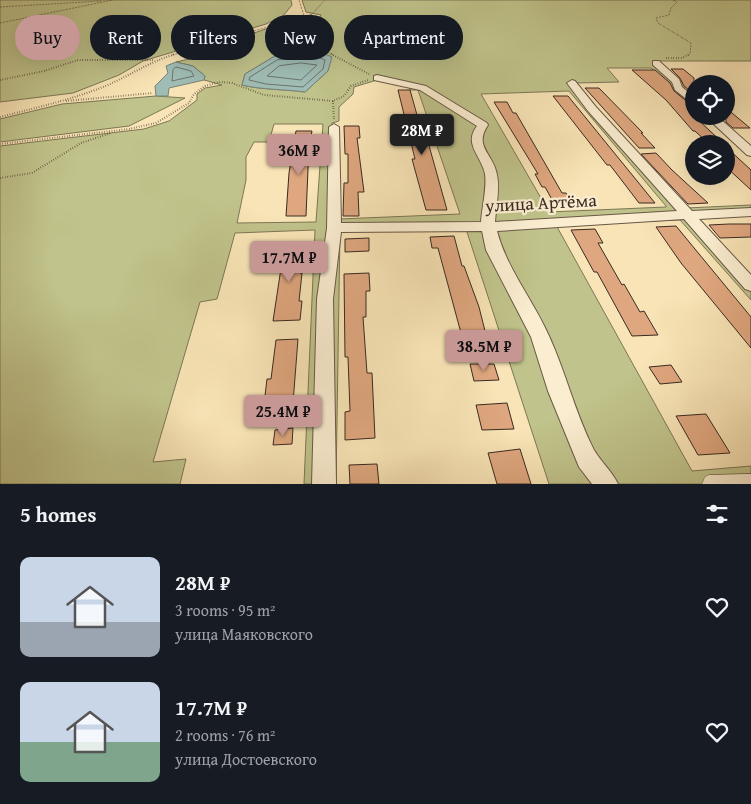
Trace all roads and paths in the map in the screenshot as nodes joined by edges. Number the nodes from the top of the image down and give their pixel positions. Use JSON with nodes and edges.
{"nodes":[{"id":1,"x":113,"y":0,"type":"edge"},
{"id":2,"x":299,"y":0,"type":"edge"},
{"id":3,"x":325,"y":0,"type":"edge"},
{"id":4,"x":674,"y":0,"type":"edge"},
{"id":5,"x":107,"y":1,"type":"junction"},
{"id":6,"x":0,"y":7,"type":"edge"},
{"id":7,"x":312,"y":14,"type":"junction"},
{"id":8,"x":304,"y":15,"type":"edge"},
{"id":9,"x":308,"y":15,"type":"edge"},
{"id":10,"x":0,"y":23,"type":"edge"},
{"id":11,"x":265,"y":28,"type":"edge"},
{"id":12,"x":161,"y":58,"type":"edge"},
{"id":13,"x":90,"y":60,"type":"edge"},
{"id":14,"x":155,"y":60,"type":"edge"},
{"id":15,"x":656,"y":63,"type":"joint"},
{"id":16,"x":376,"y":78,"type":"junction"},
{"id":17,"x":0,"y":80,"type":"edge"},
{"id":18,"x":572,"y":83,"type":"dead end"},
{"id":19,"x":153,"y":93,"type":"dead end"},
{"id":20,"x":685,"y":94,"type":"edge"},
{"id":21,"x":333,"y":101,"type":"junction"},
{"id":22,"x":57,"y":102,"type":"junction"},
{"id":23,"x":0,"y":116,"type":"edge"},
{"id":24,"x":720,"y":125,"type":"edge"},
{"id":25,"x":334,"y":127,"type":"joint"},
{"id":26,"x":117,"y":130,"type":"junction"},
{"id":27,"x":0,"y":144,"type":"edge"},
{"id":28,"x":751,"y":152,"type":"edge"},
{"id":29,"x":0,"y":178,"type":"edge"},
{"id":30,"x":751,"y":212,"type":"edge"},
{"id":31,"x":686,"y":215,"type":"junction"},
{"id":32,"x":488,"y":225,"type":"junction"},
{"id":33,"x":334,"y":228,"type":"junction"},
{"id":34,"x":751,"y":285,"type":"edge"},
{"id":35,"x":751,"y":480,"type":"edge"},
{"id":36,"x":324,"y":484,"type":"edge"},
{"id":37,"x":606,"y":484,"type":"edge"},
{"id":38,"x":708,"y":484,"type":"edge"}],
"edges":[{"from":1,"to":5,"type":"path"},
{"from":2,"to":8,"type":"path"},
{"from":3,"to":7,"type":"path"},
{"from":4,"to":15,"type":"path"},
{"from":5,"to":6,"type":"path"},
{"from":5,"to":10,"type":"path"},
{"from":7,"to":9,"type":"path"},
{"from":7,"to":16,"type":"path"},
{"from":11,"to":12,"type":"path"},
{"from":13,"to":17,"type":"path"},
{"from":14,"to":22,"type":"path"},
{"from":15,"to":20,"type":"street"},
{"from":16,"to":21,"type":"path"},
{"from":16,"to":32,"type":"street"},
{"from":18,"to":31,"type":"street"},
{"from":19,"to":22,"type":"path"},
{"from":21,"to":25,"type":"path"},
{"from":21,"to":26,"type":"path"},
{"from":22,"to":23,"type":"path"},
{"from":24,"to":28,"type":"street"},
{"from":25,"to":33,"type":"street"},
{"from":26,"to":27,"type":"path"},
{"from":26,"to":29,"type":"path"},
{"from":30,"to":31,"type":"street","name":"улица Артёма"},
{"from":31,"to":32,"type":"street","name":"улица Артёма"},
{"from":31,"to":34,"type":"street"},
{"from":32,"to":33,"type":"street","name":"улица Артёма"},
{"from":32,"to":37,"type":"street"},
{"from":33,"to":36,"type":"street"},
{"from":35,"to":38,"type":"lane"}]}
